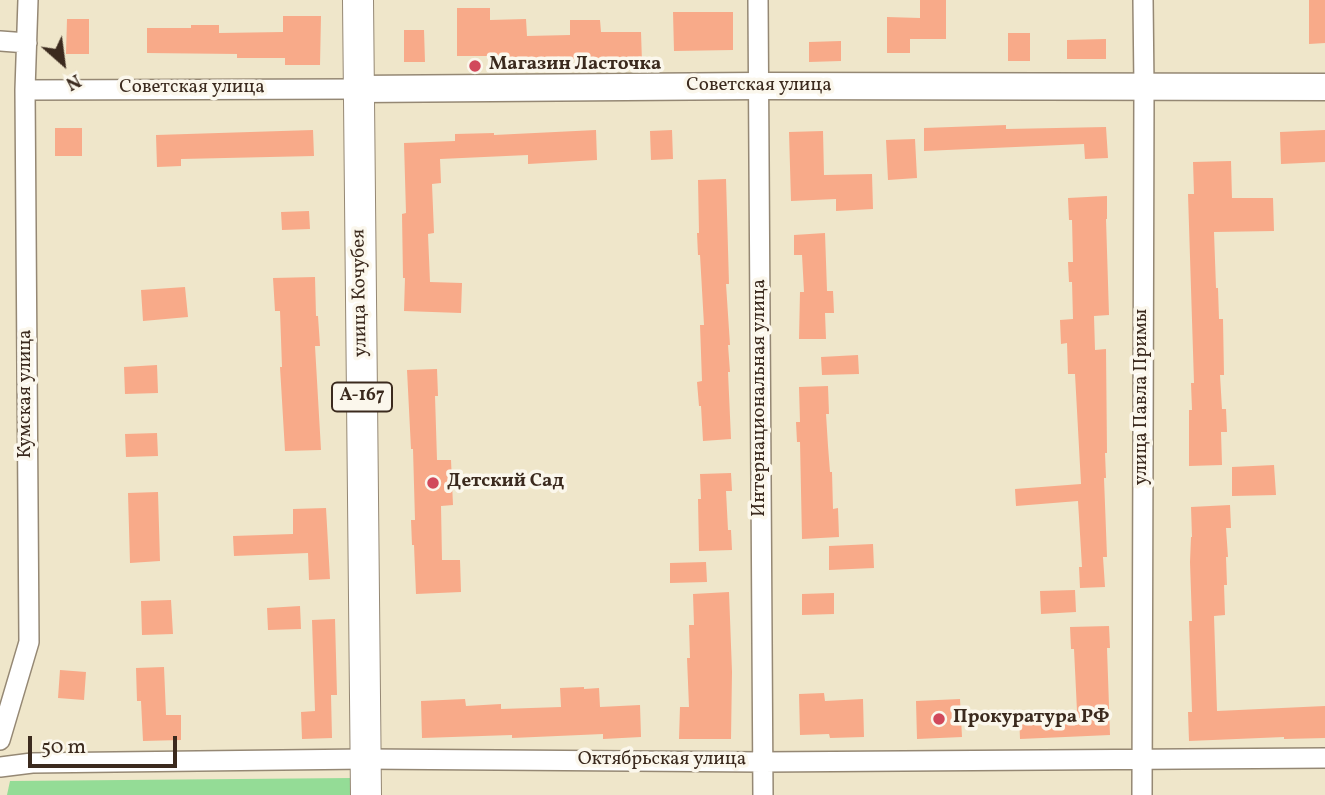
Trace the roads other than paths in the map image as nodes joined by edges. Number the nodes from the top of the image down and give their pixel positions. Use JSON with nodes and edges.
{"nodes":[{"id":1,"x":29,"y":0,"type":"edge"},
{"id":2,"x":358,"y":0,"type":"edge"},
{"id":3,"x":758,"y":0,"type":"edge"},
{"id":4,"x":1143,"y":0,"type":"edge"},
{"id":5,"x":0,"y":41,"type":"edge"},
{"id":6,"x":27,"y":43,"type":"junction"},
{"id":7,"x":758,"y":86,"type":"junction"},
{"id":8,"x":1144,"y":87,"type":"junction"},
{"id":9,"x":1325,"y":87,"type":"edge"},
{"id":10,"x":359,"y":89,"type":"junction"},
{"id":11,"x":25,"y":90,"type":"junction"},
{"id":12,"x":1,"y":735,"type":"edge"},
{"id":13,"x":1325,"y":758,"type":"edge"},
{"id":14,"x":365,"y":759,"type":"junction"},
{"id":15,"x":1141,"y":760,"type":"junction"},
{"id":16,"x":764,"y":762,"type":"junction"},
{"id":17,"x":0,"y":767,"type":"edge"},
{"id":18,"x":366,"y":795,"type":"edge"},
{"id":19,"x":763,"y":795,"type":"edge"},
{"id":20,"x":1142,"y":795,"type":"edge"}],
"edges":[{"from":1,"to":6,"type":"street","name":"Кумская улица"},
{"from":2,"to":10,"type":"main road","name":"улица Кочубея","number":"А-167"},
{"from":3,"to":7,"type":"street","name":"Интернациональная улица"},
{"from":4,"to":8,"type":"street","name":"улица Павла Примы"},
{"from":5,"to":6,"type":"street"},
{"from":6,"to":11,"type":"street","name":"Кумская улица"},
{"from":7,"to":8,"type":"street","name":"Советская улица"},
{"from":7,"to":10,"type":"street","name":"Советская улица"},
{"from":7,"to":16,"type":"street","name":"Интернациональная улица"},
{"from":8,"to":9,"type":"street","name":"Советская улица"},
{"from":8,"to":15,"type":"street","name":"улица Павла Примы"},
{"from":10,"to":11,"type":"street","name":"Советская улица"},
{"from":10,"to":14,"type":"main road","name":"улица Кочубея","number":"А-167"},
{"from":11,"to":12,"type":"street","name":"Кумская улица"},
{"from":13,"to":15,"type":"street","name":"Октябрьская улица"},
{"from":14,"to":16,"type":"street","name":"Октябрьская улица"},
{"from":14,"to":17,"type":"street","name":"Октябрьская улица"},
{"from":14,"to":18,"type":"main road","name":"улица Кочубея","number":"А-167"},
{"from":15,"to":16,"type":"street","name":"Октябрьская улица"},
{"from":15,"to":20,"type":"street","name":"улица Павла Примы"},
{"from":16,"to":19,"type":"street","name":"Интернациональная улица"}]}
